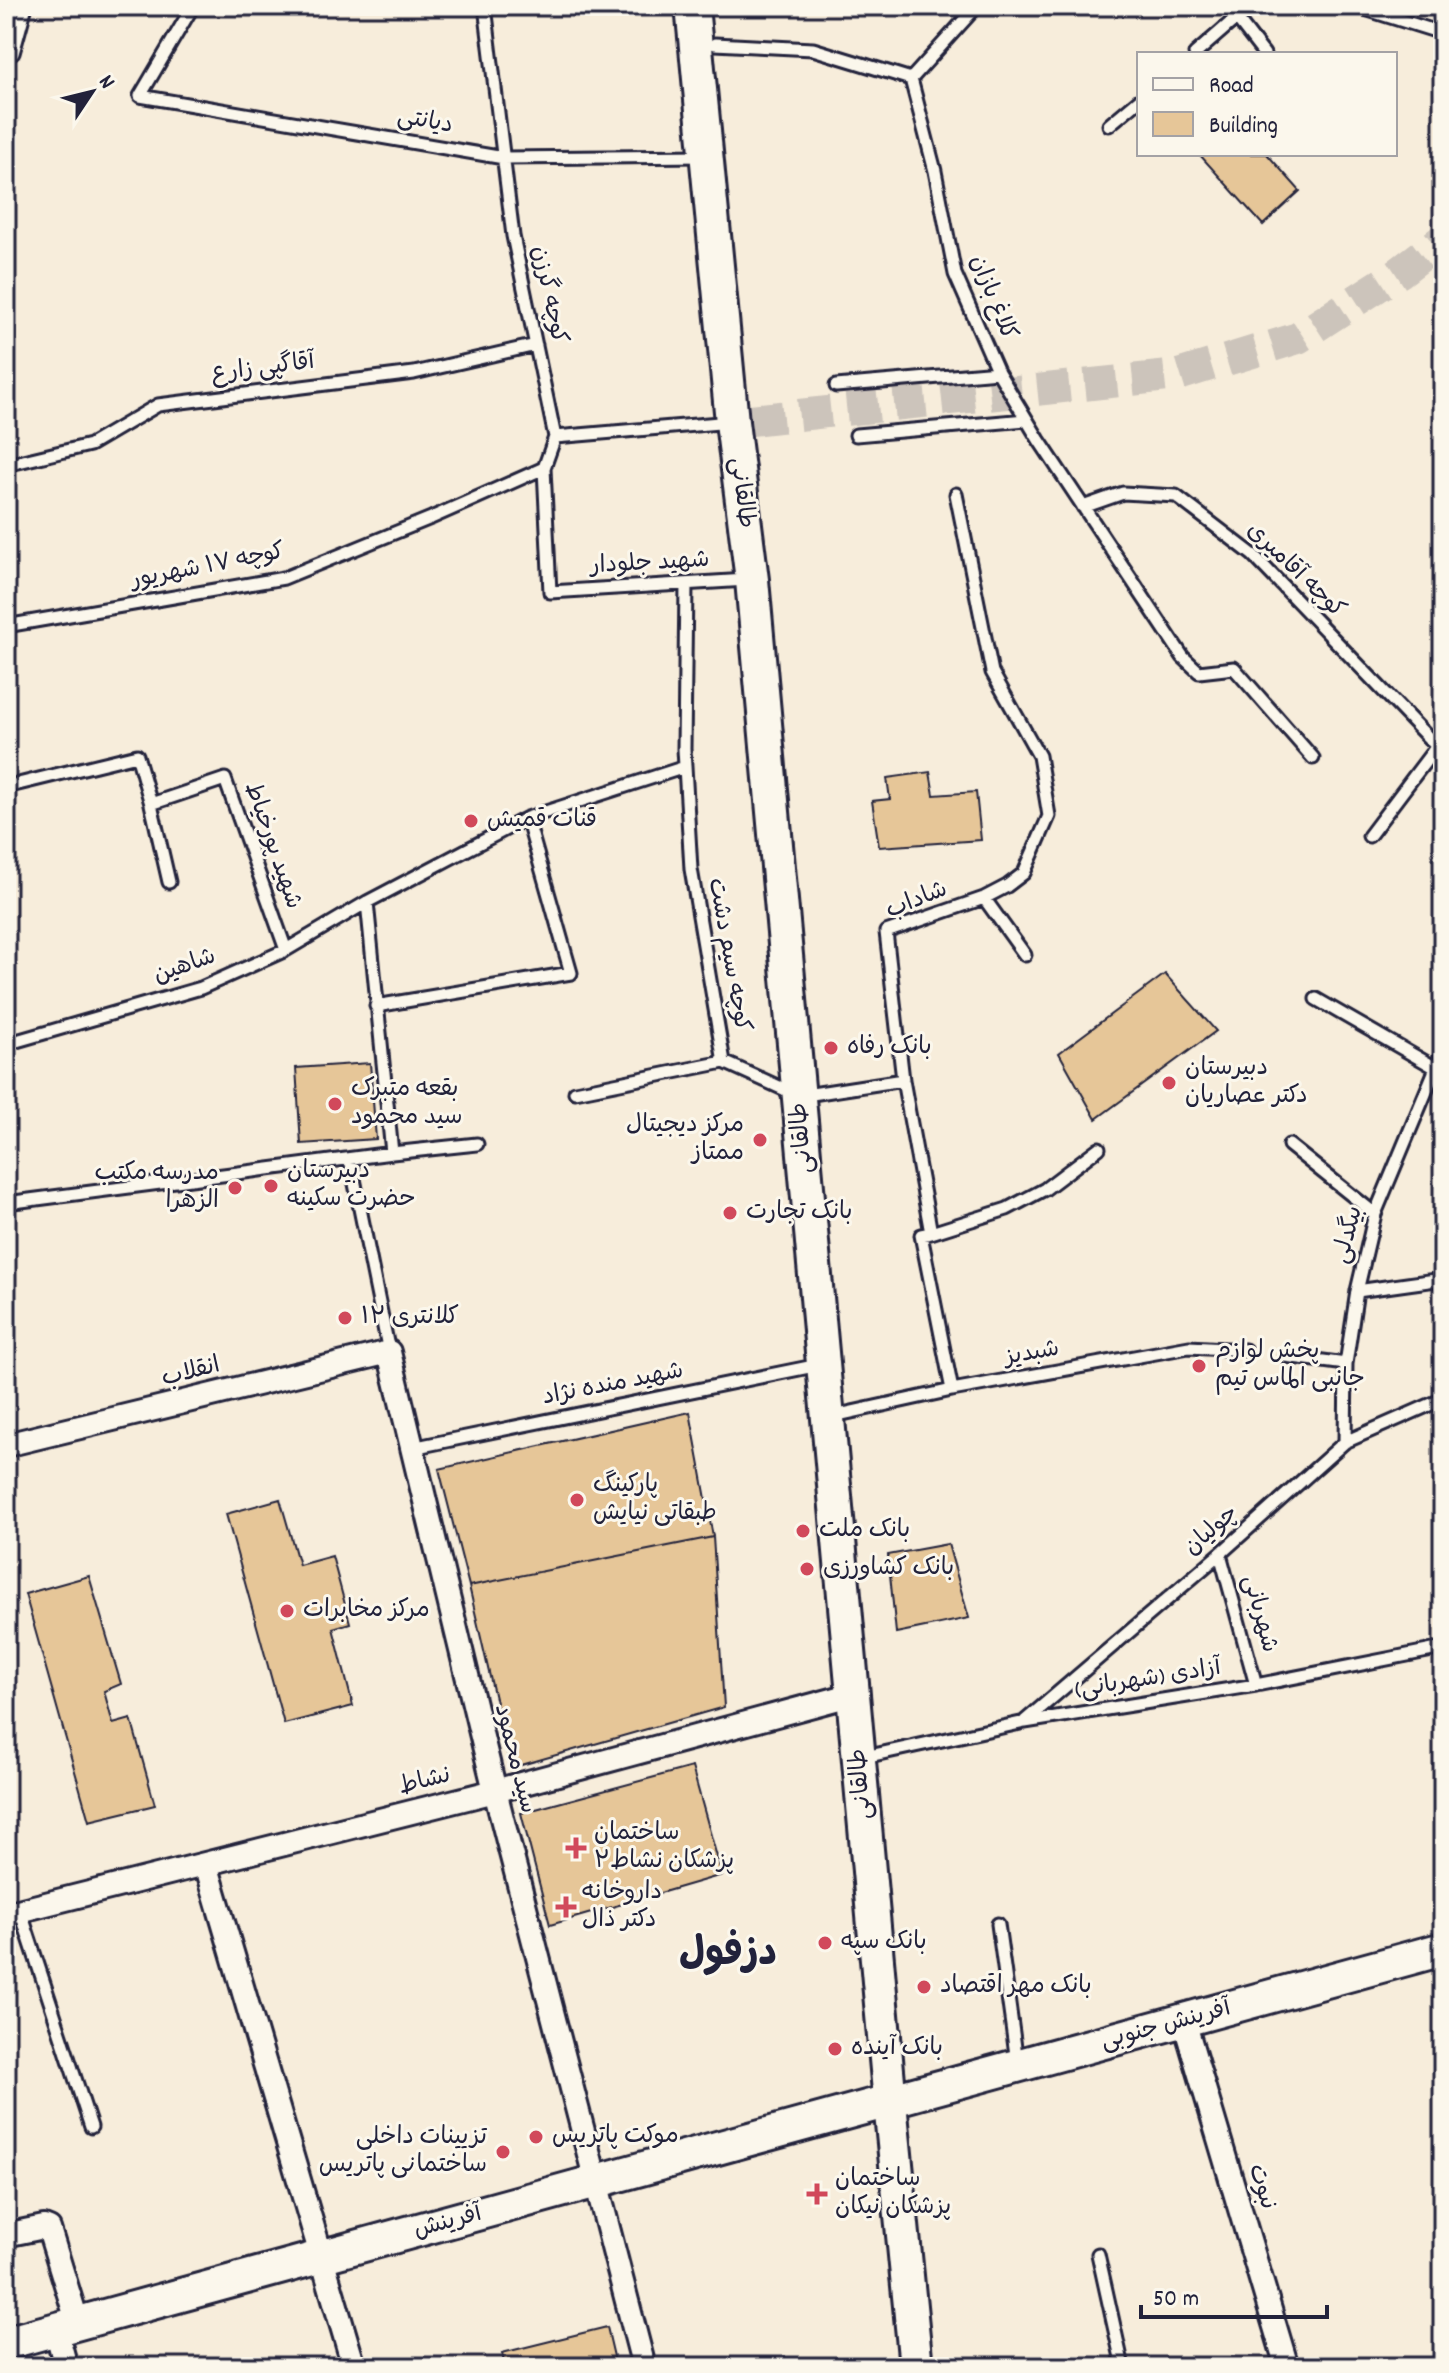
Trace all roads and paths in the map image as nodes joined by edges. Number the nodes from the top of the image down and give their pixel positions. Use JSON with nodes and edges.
{"nodes":[{"id":1,"x":26,"y":6,"type":"edge"},
{"id":2,"x":193,"y":6,"type":"edge"},
{"id":3,"x":485,"y":6,"type":"edge"},
{"id":4,"x":692,"y":6,"type":"edge"},
{"id":5,"x":711,"y":6,"type":"edge"},
{"id":6,"x":977,"y":6,"type":"edge"},
{"id":7,"x":1250,"y":6,"type":"edge"},
{"id":8,"x":1355,"y":6,"type":"edge"},
{"id":9,"x":1237,"y":19,"type":"junction"},
{"id":10,"x":1432,"y":30,"type":"dead end"},
{"id":11,"x":715,"y":44,"type":"junction"},
{"id":12,"x":1197,"y":52,"type":"edge"},
{"id":13,"x":1262,"y":52,"type":"edge"},
{"id":14,"x":13,"y":53,"type":"dead end"},
{"id":15,"x":911,"y":79,"type":"junction"},
{"id":16,"x":1137,"y":102,"type":"edge"},
{"id":17,"x":1109,"y":125,"type":"dead end"},
{"id":18,"x":706,"y":156,"type":"junction"},
{"id":19,"x":504,"y":158,"type":"junction"},
{"id":20,"x":536,"y":345,"type":"junction"},
{"id":21,"x":998,"y":372,"type":"junction"},
{"id":22,"x":836,"y":386,"type":"dead end"},
{"id":23,"x":1026,"y":420,"type":"junction"},
{"id":24,"x":741,"y":421,"type":"junction"},
{"id":25,"x":856,"y":435,"type":"dead end"},
{"id":26,"x":555,"y":437,"type":"junction"},
{"id":27,"x":6,"y":465,"type":"edge"},
{"id":28,"x":544,"y":468,"type":"junction"},
{"id":29,"x":956,"y":494,"type":"dead end"},
{"id":30,"x":1083,"y":507,"type":"junction"},
{"id":31,"x":752,"y":580,"type":"junction"},
{"id":32,"x":686,"y":584,"type":"junction"},
{"id":33,"x":6,"y":626,"type":"edge"},
{"id":34,"x":1440,"y":750,"type":"edge"},
{"id":35,"x":1313,"y":758,"type":"dead end"},
{"id":36,"x":685,"y":767,"type":"junction"},
{"id":37,"x":6,"y":787,"type":"edge"},
{"id":38,"x":151,"y":804,"type":"junction"},
{"id":39,"x":527,"y":818,"type":"junction"},
{"id":40,"x":1369,"y":836,"type":"dead end"},
{"id":41,"x":169,"y":882,"type":"dead end"},
{"id":42,"x":984,"y":898,"type":"junction"},
{"id":43,"x":367,"y":902,"type":"junction"},
{"id":44,"x":286,"y":950,"type":"junction"},
{"id":45,"x":1025,"y":955,"type":"dead end"},
{"id":46,"x":1316,"y":999,"type":"dead end"},
{"id":47,"x":376,"y":1006,"type":"junction"},
{"id":48,"x":6,"y":1044,"type":"edge"},
{"id":49,"x":1443,"y":1051,"type":"edge"},
{"id":50,"x":724,"y":1062,"type":"junction"},
{"id":51,"x":1436,"y":1068,"type":"junction"},
{"id":52,"x":903,"y":1080,"type":"junction"},
{"id":53,"x":575,"y":1092,"type":"dead end"},
{"id":54,"x":799,"y":1096,"type":"junction"},
{"id":55,"x":477,"y":1144,"type":"dead end"},
{"id":56,"x":1289,"y":1145,"type":"dead end"},
{"id":57,"x":1099,"y":1148,"type":"dead end"},
{"id":58,"x":392,"y":1153,"type":"junction"},
{"id":59,"x":350,"y":1159,"type":"junction"},
{"id":60,"x":6,"y":1203,"type":"edge"},
{"id":61,"x":1375,"y":1214,"type":"junction"},
{"id":62,"x":931,"y":1233,"type":"junction"},
{"id":63,"x":1443,"y":1279,"type":"edge"},
{"id":64,"x":1357,"y":1291,"type":"junction"},
{"id":65,"x":1245,"y":1350,"type":"dead end"},
{"id":66,"x":389,"y":1352,"type":"junction"},
{"id":67,"x":1285,"y":1356,"type":"dead end"},
{"id":68,"x":1346,"y":1364,"type":"junction"},
{"id":69,"x":823,"y":1365,"type":"junction"},
{"id":70,"x":952,"y":1390,"type":"junction"},
{"id":71,"x":1443,"y":1399,"type":"edge"},
{"id":72,"x":828,"y":1417,"type":"junction"},
{"id":73,"x":1345,"y":1442,"type":"junction"},
{"id":74,"x":6,"y":1445,"type":"edge"},
{"id":75,"x":412,"y":1448,"type":"junction"},
{"id":76,"x":1220,"y":1554,"type":"junction"},
{"id":77,"x":1443,"y":1648,"type":"edge"},
{"id":78,"x":1256,"y":1685,"type":"junction"},
{"id":79,"x":854,"y":1694,"type":"junction"},
{"id":80,"x":1025,"y":1722,"type":"junction"},
{"id":81,"x":860,"y":1758,"type":"junction"},
{"id":82,"x":495,"y":1791,"type":"junction"},
{"id":83,"x":206,"y":1864,"type":"junction"},
{"id":84,"x":13,"y":1912,"type":"edge"},
{"id":85,"x":998,"y":1924,"type":"dead end"},
{"id":86,"x":1443,"y":1949,"type":"edge"},
{"id":87,"x":1184,"y":2021,"type":"junction"},
{"id":88,"x":1018,"y":2067,"type":"junction"},
{"id":89,"x":890,"y":2103,"type":"junction"},
{"id":90,"x":91,"y":2127,"type":"dead end"},
{"id":91,"x":597,"y":2182,"type":"junction"},
{"id":92,"x":10,"y":2234,"type":"dead end"},
{"id":93,"x":1098,"y":2254,"type":"dead end"},
{"id":94,"x":322,"y":2257,"type":"junction"},
{"id":95,"x":67,"y":2327,"type":"junction"},
{"id":96,"x":6,"y":2343,"type":"edge"},
{"id":97,"x":66,"y":2367,"type":"edge"},
{"id":98,"x":354,"y":2367,"type":"edge"},
{"id":99,"x":644,"y":2367,"type":"edge"},
{"id":100,"x":916,"y":2367,"type":"edge"},
{"id":101,"x":1123,"y":2367,"type":"edge"},
{"id":102,"x":1287,"y":2367,"type":"edge"}],
"edges":[{"from":1,"to":14,"type":"lane"},
{"from":2,"to":19,"type":"lane","name":"دیانتی"},
{"from":3,"to":19,"type":"lane","name":"کوچه گرزن"},
{"from":4,"to":18,"type":"main road","name":"طالقانی"},
{"from":5,"to":11,"type":"main road","name":"طالقانی"},
{"from":6,"to":15,"type":"lane"},
{"from":7,"to":9,"type":"lane"},
{"from":8,"to":10,"type":"lane"},
{"from":9,"to":12,"type":"lane"},
{"from":9,"to":13,"type":"lane"},
{"from":11,"to":15,"type":"lane"},
{"from":11,"to":24,"type":"main road","name":"طالقانی"},
{"from":15,"to":21,"type":"lane","name":"کلاغ بازان"},
{"from":16,"to":17,"type":"lane"},
{"from":18,"to":19,"type":"lane","name":"دیانتی"},
{"from":18,"to":24,"type":"main road","name":"طالقانی"},
{"from":19,"to":20,"type":"lane","name":"کوچه گرزن"},
{"from":20,"to":26,"type":"lane","name":"کوچه گرزن"},
{"from":20,"to":27,"type":"lane","name":"آقاگپی زارع"},
{"from":21,"to":22,"type":"lane","name":"کلاغ بازان"},
{"from":21,"to":23,"type":"lane"},
{"from":23,"to":25,"type":"lane"},
{"from":23,"to":30,"type":"lane"},
{"from":24,"to":26,"type":"lane"},
{"from":24,"to":31,"type":"main road","name":"طالقانی"},
{"from":26,"to":28,"type":"lane"},
{"from":28,"to":32,"type":"lane","name":"شهید جلودار"},
{"from":28,"to":33,"type":"lane","name":"کوچه ۱۷ شهریور"},
{"from":29,"to":42,"type":"lane","name":"شاداب"},
{"from":30,"to":34,"type":"lane","name":"کوچه آقامیری"},
{"from":30,"to":35,"type":"lane"},
{"from":31,"to":32,"type":"lane","name":"شهید جلودار"},
{"from":31,"to":54,"type":"main road","name":"طالقانی"},
{"from":32,"to":36,"type":"lane","name":"کوچه سیم دشت"},
{"from":34,"to":40,"type":"lane"},
{"from":36,"to":39,"type":"lane","name":"شاهین"},
{"from":36,"to":50,"type":"lane","name":"کوچه سیم دشت"},
{"from":37,"to":38,"type":"lane"},
{"from":38,"to":41,"type":"lane"},
{"from":38,"to":44,"type":"lane","name":"شهید پورخیاط"},
{"from":39,"to":43,"type":"lane","name":"شاهین"},
{"from":39,"to":47,"type":"lane"},
{"from":42,"to":45,"type":"lane"},
{"from":42,"to":52,"type":"lane","name":"شاداب"},
{"from":43,"to":44,"type":"lane","name":"شاهین"},
{"from":43,"to":47,"type":"lane"},
{"from":44,"to":48,"type":"lane","name":"شاهین"},
{"from":46,"to":51,"type":"lane"},
{"from":47,"to":58,"type":"lane"},
{"from":49,"to":51,"type":"lane","name":"بیگدلی"},
{"from":50,"to":53,"type":"lane"},
{"from":50,"to":54,"type":"lane","name":"کوچه سیم دشت"},
{"from":51,"to":61,"type":"lane","name":"بیگدلی"},
{"from":52,"to":54,"type":"lane"},
{"from":52,"to":62,"type":"lane","name":"شاداب"},
{"from":54,"to":69,"type":"main road","name":"طالقانی"},
{"from":55,"to":58,"type":"lane"},
{"from":56,"to":61,"type":"lane"},
{"from":57,"to":62,"type":"lane"},
{"from":58,"to":59,"type":"lane"},
{"from":59,"to":60,"type":"lane"},
{"from":59,"to":66,"type":"lane","name":"سید محمود"},
{"from":61,"to":64,"type":"lane","name":"بیگدلی"},
{"from":62,"to":70,"type":"lane","name":"شاداب"},
{"from":63,"to":64,"type":"lane"},
{"from":64,"to":68,"type":"lane","name":"بیگدلی"},
{"from":65,"to":70,"type":"lane","name":"شبدیز"},
{"from":66,"to":74,"type":"street","name":"انقلاب"},
{"from":66,"to":75,"type":"street","name":"سید محمود"},
{"from":67,"to":68,"type":"lane"},
{"from":68,"to":73,"type":"lane","name":"بیگدلی"},
{"from":69,"to":72,"type":"main road","name":"طالقانی"},
{"from":69,"to":75,"type":"lane","name":"شهید منده نژاد"},
{"from":70,"to":72,"type":"lane","name":"شبدیز"},
{"from":71,"to":73,"type":"lane","name":"چولیان"},
{"from":72,"to":79,"type":"main road","name":"طالقانی"},
{"from":73,"to":76,"type":"lane","name":"چولیان"},
{"from":75,"to":82,"type":"street","name":"سید محمود"},
{"from":76,"to":78,"type":"lane","name":"شهربانی"},
{"from":76,"to":80,"type":"lane","name":"چولیان"},
{"from":77,"to":78,"type":"lane","name":"آزادی (شهربانی)"},
{"from":78,"to":80,"type":"lane","name":"آزادی (شهربانی)"},
{"from":79,"to":81,"type":"main road","name":"طالقانی"},
{"from":79,"to":82,"type":"street","name":"نشاط"},
{"from":80,"to":81,"type":"lane","name":"آزادی (شهربانی)"},
{"from":81,"to":89,"type":"main road","name":"طالقانی"},
{"from":82,"to":83,"type":"street","name":"نشاط"},
{"from":82,"to":91,"type":"street","name":"سید محمود"},
{"from":83,"to":84,"type":"street","name":"نشاط"},
{"from":83,"to":94,"type":"street"},
{"from":84,"to":90,"type":"lane"},
{"from":85,"to":88,"type":"lane"},
{"from":86,"to":87,"type":"main road","name":"آفرینش جنوبی"},
{"from":87,"to":88,"type":"main road","name":"آفرینش جنوبی"},
{"from":87,"to":102,"type":"street","name":"نبوت"},
{"from":88,"to":89,"type":"main road","name":"آفرینش جنوبی"},
{"from":89,"to":91,"type":"main road","name":"آفرینش"},
{"from":89,"to":100,"type":"main road","name":"طالقانی"},
{"from":91,"to":94,"type":"main road","name":"آفرینش"},
{"from":91,"to":99,"type":"street","name":"سید محمود"},
{"from":92,"to":95,"type":"street"},
{"from":93,"to":101,"type":"lane"},
{"from":94,"to":95,"type":"main road","name":"آفرینش"},
{"from":94,"to":98,"type":"street"},
{"from":95,"to":96,"type":"main road","name":"آفرینش"},
{"from":95,"to":97,"type":"street"}]}
